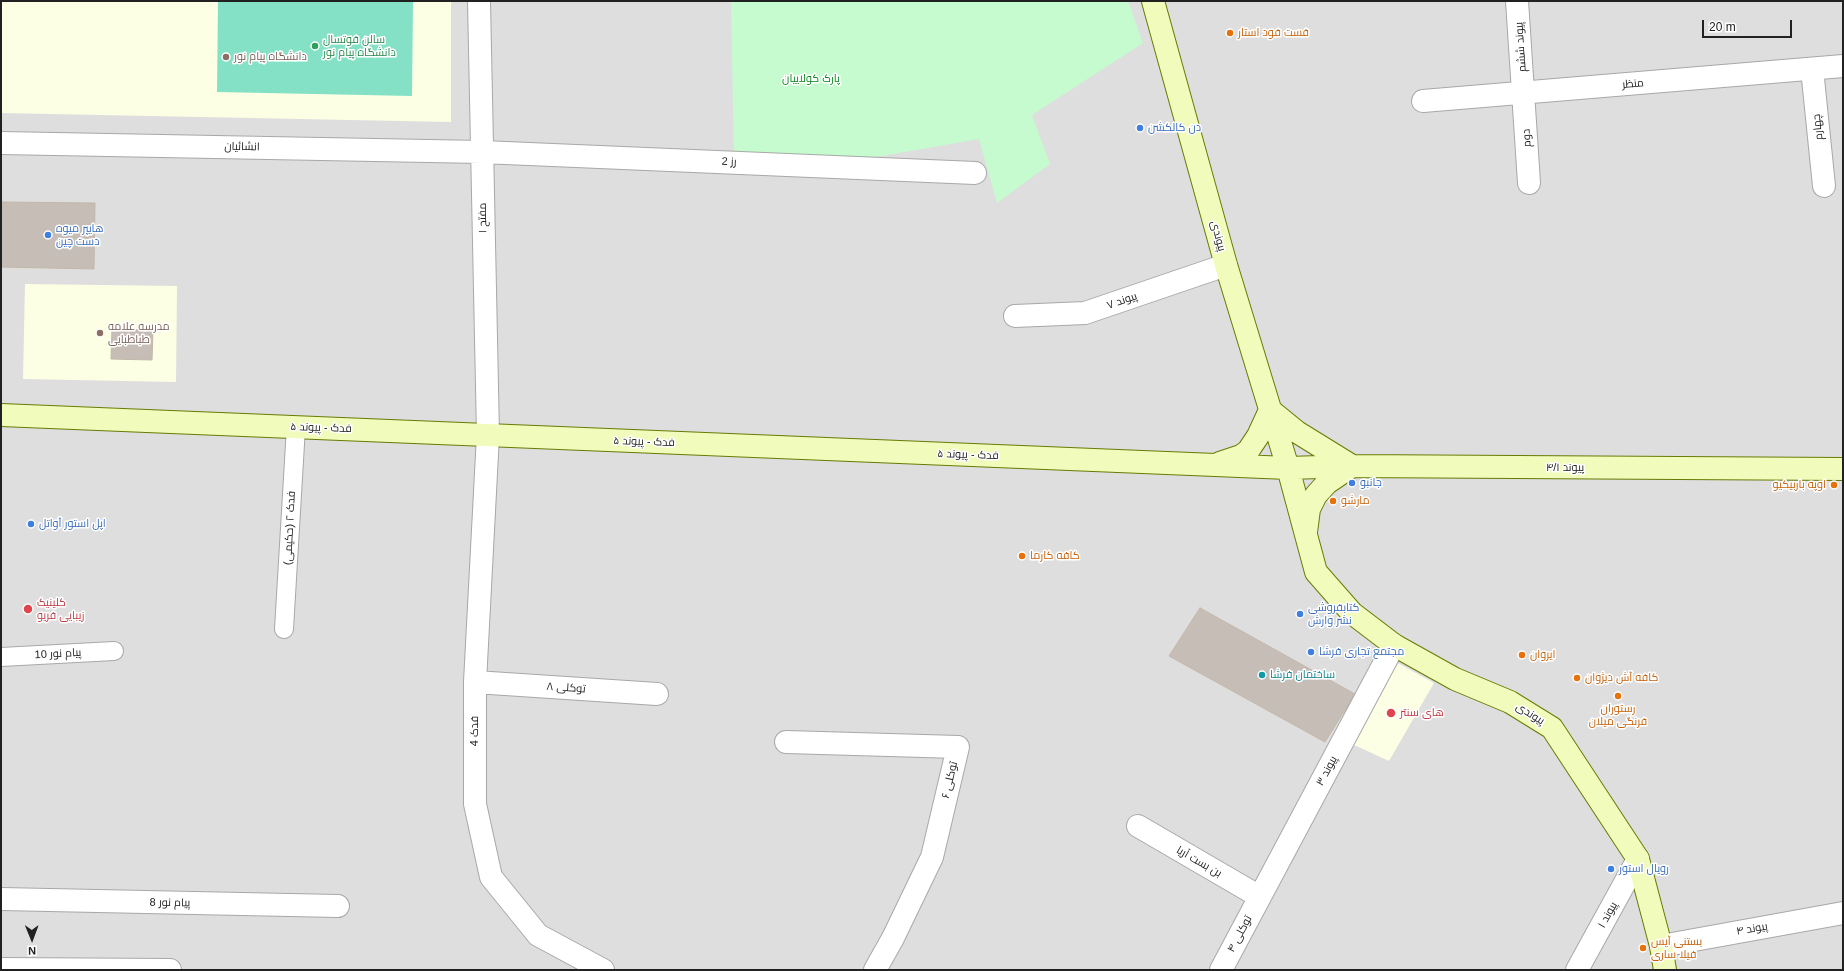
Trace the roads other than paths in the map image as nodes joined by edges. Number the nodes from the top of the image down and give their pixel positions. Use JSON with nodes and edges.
{"nodes":[{"id":1,"x":479,"y":1,"type":"edge"},
{"id":2,"x":1153,"y":1,"type":"edge"},
{"id":3,"x":1517,"y":1,"type":"edge"},
{"id":4,"x":1843,"y":66,"type":"edge"},
{"id":5,"x":1812,"y":69,"type":"junction"},
{"id":6,"x":1524,"y":93,"type":"junction"},
{"id":7,"x":1423,"y":101,"type":"dead end"},
{"id":8,"x":1,"y":143,"type":"edge"},
{"id":9,"x":482,"y":152,"type":"junction"},
{"id":10,"x":975,"y":173,"type":"dead end"},
{"id":11,"x":1529,"y":183,"type":"dead end"},
{"id":12,"x":1824,"y":186,"type":"dead end"},
{"id":13,"x":1226,"y":266,"type":"junction"},
{"id":14,"x":1015,"y":316,"type":"dead end"},
{"id":15,"x":1270,"y":410,"type":"junction"},
{"id":16,"x":1,"y":415,"type":"edge"},
{"id":17,"x":296,"y":427,"type":"junction"},
{"id":18,"x":488,"y":435,"type":"junction"},
{"id":19,"x":1209,"y":465,"type":"junction"},
{"id":20,"x":1352,"y":466,"type":"junction"},
{"id":21,"x":1288,"y":468,"type":"junction"},
{"id":22,"x":1843,"y":469,"type":"edge"},
{"id":23,"x":1305,"y":536,"type":"junction"},
{"id":24,"x":284,"y":629,"type":"dead end"},
{"id":25,"x":1394,"y":645,"type":"junction"},
{"id":26,"x":114,"y":651,"type":"dead end"},
{"id":27,"x":1,"y":657,"type":"edge"},
{"id":28,"x":475,"y":682,"type":"junction"},
{"id":29,"x":657,"y":694,"type":"dead end"},
{"id":30,"x":786,"y":742,"type":"dead end"},
{"id":31,"x":1138,"y":826,"type":"dead end"},
{"id":32,"x":1638,"y":859,"type":"junction"},
{"id":33,"x":1260,"y":897,"type":"junction"},
{"id":34,"x":1,"y":899,"type":"edge"},
{"id":35,"x":338,"y":906,"type":"dead end"},
{"id":36,"x":1843,"y":913,"type":"edge"},
{"id":37,"x":1661,"y":946,"type":"junction"},
{"id":38,"x":1,"y":969,"type":"edge"},
{"id":39,"x":170,"y":970,"type":"edge"},
{"id":40,"x":603,"y":970,"type":"edge"},
{"id":41,"x":875,"y":970,"type":"edge"},
{"id":42,"x":1221,"y":970,"type":"edge"},
{"id":43,"x":1577,"y":970,"type":"edge"},
{"id":44,"x":1665,"y":970,"type":"edge"}],
"edges":[{"from":1,"to":9,"type":"street","name":"مفتح ۱"},
{"from":2,"to":13,"type":"street","name":"پیوندی"},
{"from":3,"to":6,"type":"street","name":"پیوند ششم"},
{"from":4,"to":5,"type":"street","name":"منظر"},
{"from":5,"to":6,"type":"street","name":"منظر"},
{"from":5,"to":12,"type":"street","name":"چهارم"},
{"from":6,"to":7,"type":"street","name":"منظر"},
{"from":6,"to":11,"type":"street","name":"دوم"},
{"from":8,"to":9,"type":"street","name":"انشائیان"},
{"from":9,"to":10,"type":"street","name":"رز 2"},
{"from":9,"to":18,"type":"street","name":"مفتح ۱"},
{"from":13,"to":14,"type":"street","name":"پیوند ۷"},
{"from":13,"to":15,"type":"street","name":"پیوندی"},
{"from":15,"to":19,"type":"street"},
{"from":15,"to":20,"type":"street"},
{"from":15,"to":21,"type":"street","name":"پیوندی"},
{"from":16,"to":17,"type":"street","name":"فدک - پیوند ۵"},
{"from":17,"to":18,"type":"street","name":"فدک - پیوند ۵"},
{"from":17,"to":24,"type":"lane","name":"فدک ۲ (حکیمی)"},
{"from":18,"to":19,"type":"street","name":"فدک - پیوند ۵"},
{"from":18,"to":28,"type":"street","name":"فدک 4"},
{"from":19,"to":21,"type":"street","name":"فدک - پیوند ۵"},
{"from":20,"to":21,"type":"street","name":"پیوند ۴/۱"},
{"from":20,"to":22,"type":"street","name":"پیوند ۴/۱"},
{"from":20,"to":23,"type":"street"},
{"from":21,"to":23,"type":"street","name":"پیوندی"},
{"from":23,"to":25,"type":"street","name":"پیوندی"},
{"from":25,"to":32,"type":"street","name":"پیوندی"},
{"from":25,"to":33,"type":"street","name":"پیوند ۳"},
{"from":26,"to":27,"type":"lane","name":"پیام نور 10"},
{"from":28,"to":29,"type":"street","name":"توکلی ۸"},
{"from":28,"to":40,"type":"street","name":"فدک 4"},
{"from":30,"to":41,"type":"street","name":"توکلی ۶"},
{"from":31,"to":33,"type":"street","name":"بن بست آریا"},
{"from":32,"to":37,"type":"street","name":"پیوندی"},
{"from":32,"to":43,"type":"street","name":"پیوند ۱"},
{"from":33,"to":42,"type":"street","name":"توکلی ۴"},
{"from":34,"to":35,"type":"street","name":"پیام نور 8"},
{"from":36,"to":37,"type":"street","name":"پیوند ۴"},
{"from":37,"to":44,"type":"street","name":"پیوندی"},
{"from":38,"to":39,"type":"street"}]}
